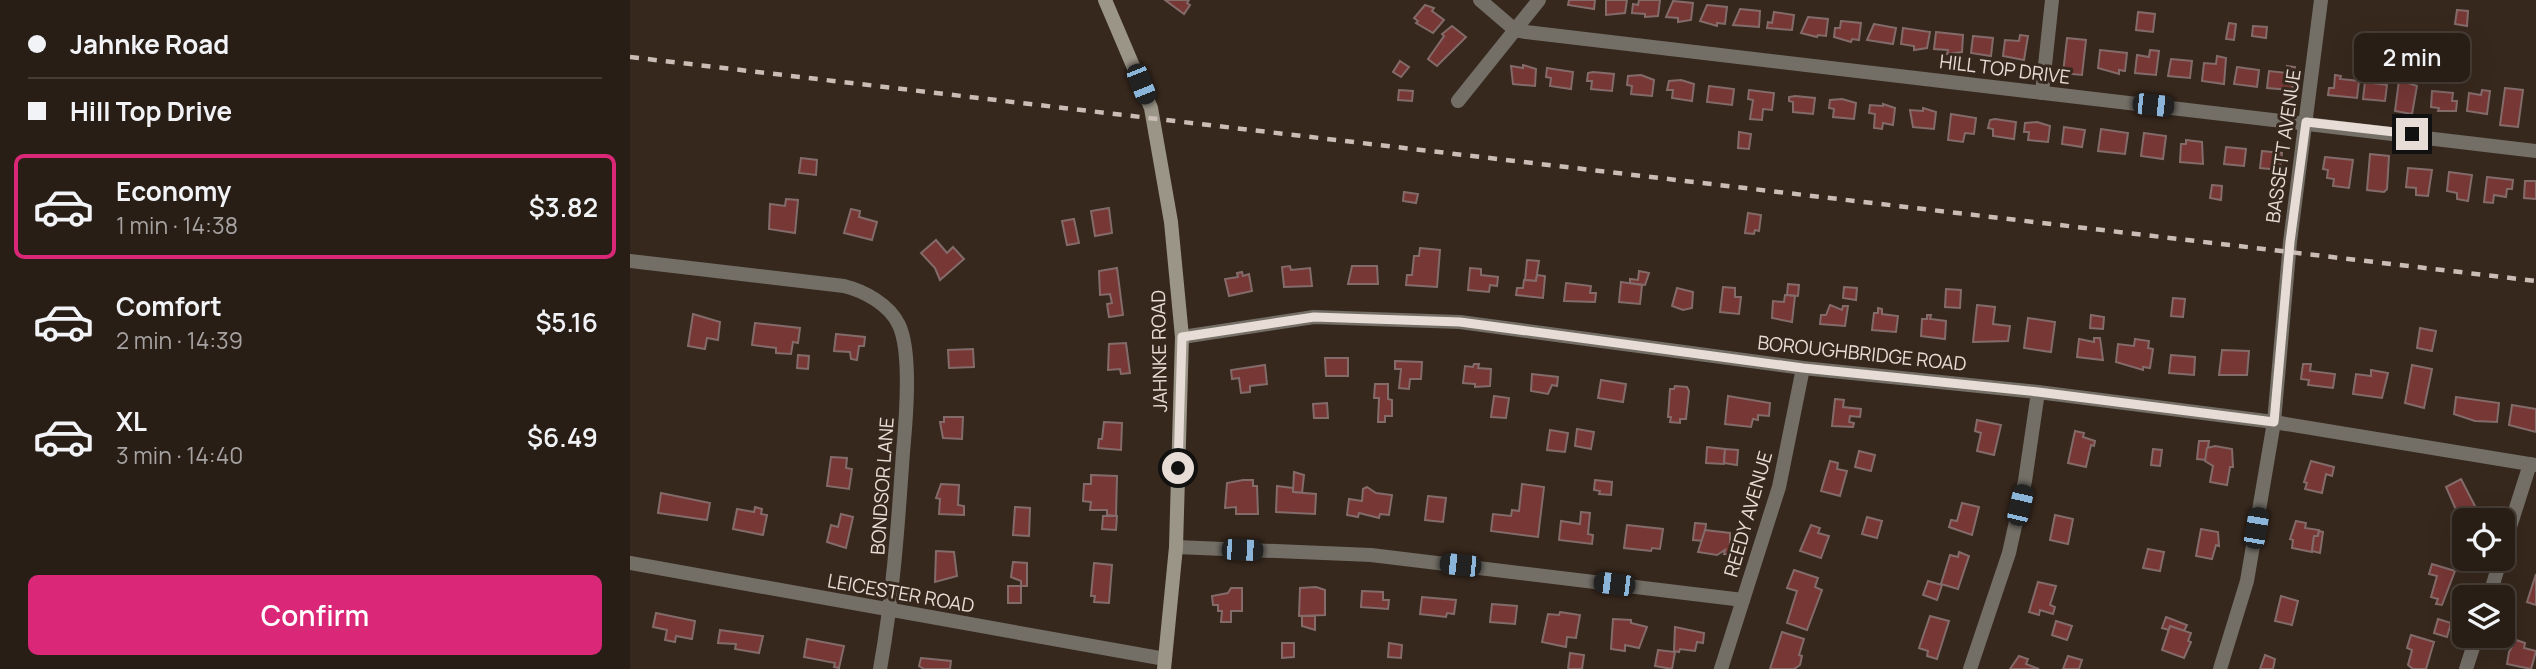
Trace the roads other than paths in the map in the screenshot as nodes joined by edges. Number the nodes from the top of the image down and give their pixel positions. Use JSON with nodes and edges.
{"nodes":[{"id":1,"x":1480,"y":0,"type":"edge"},
{"id":2,"x":1539,"y":0,"type":"edge"},
{"id":3,"x":2052,"y":0,"type":"edge"},
{"id":4,"x":2321,"y":0,"type":"edge"},
{"id":5,"x":1108,"y":1,"type":"edge"},
{"id":6,"x":1515,"y":30,"type":"junction"},
{"id":7,"x":2042,"y":93,"type":"junction"},
{"id":8,"x":1458,"y":101,"type":"dead end"},
{"id":9,"x":2306,"y":122,"type":"junction"},
{"id":10,"x":2536,"y":151,"type":"edge"},
{"id":11,"x":630,"y":261,"type":"edge"},
{"id":12,"x":1182,"y":337,"type":"junction"},
{"id":13,"x":1803,"y":368,"type":"junction"},
{"id":14,"x":2038,"y":392,"type":"junction"},
{"id":15,"x":2274,"y":422,"type":"junction"},
{"id":16,"x":2533,"y":464,"type":"edge"},
{"id":17,"x":2515,"y":515,"type":"edge"},
{"id":18,"x":1176,"y":547,"type":"junction"},
{"id":19,"x":630,"y":563,"type":"edge"},
{"id":20,"x":1743,"y":600,"type":"junction"},
{"id":21,"x":890,"y":611,"type":"junction"},
{"id":22,"x":2473,"y":648,"type":"edge"},
{"id":23,"x":1165,"y":664,"type":"edge"},
{"id":24,"x":880,"y":669,"type":"edge"},
{"id":25,"x":1721,"y":669,"type":"edge"},
{"id":26,"x":1970,"y":669,"type":"edge"},
{"id":27,"x":2220,"y":669,"type":"edge"},
{"id":28,"x":2466,"y":669,"type":"edge"}],
"edges":[{"from":1,"to":6,"type":"street"},
{"from":2,"to":6,"type":"street"},
{"from":3,"to":7,"type":"street"},
{"from":4,"to":9,"type":"street","name":"BASSETT AVENUE"},
{"from":5,"to":12,"type":"main road","name":"JAHNKE ROAD"},
{"from":6,"to":7,"type":"street","name":"HILL TOP DRIVE"},
{"from":6,"to":8,"type":"street"},
{"from":7,"to":9,"type":"street","name":"HILL TOP DRIVE"},
{"from":9,"to":10,"type":"street","name":"HILL TOP DRIVE"},
{"from":9,"to":15,"type":"street","name":"BASSETT AVENUE"},
{"from":11,"to":21,"type":"street","name":"BONDSOR LANE"},
{"from":12,"to":13,"type":"street","name":"BOROUGHBRIDGE ROAD"},
{"from":12,"to":18,"type":"main road","name":"JAHNKE ROAD"},
{"from":13,"to":14,"type":"street","name":"BOROUGHBRIDGE ROAD"},
{"from":13,"to":20,"type":"street","name":"REEDY AVENUE"},
{"from":14,"to":15,"type":"street","name":"BOROUGHBRIDGE ROAD"},
{"from":14,"to":26,"type":"street"},
{"from":15,"to":16,"type":"street","name":"BOROUGHBRIDGE ROAD"},
{"from":15,"to":27,"type":"street","name":"BASSETT AVENUE"},
{"from":16,"to":17,"type":"street"},
{"from":18,"to":20,"type":"street"},
{"from":18,"to":23,"type":"main road","name":"JAHNKE ROAD"},
{"from":19,"to":21,"type":"street","name":"LEICESTER ROAD"},
{"from":20,"to":25,"type":"street","name":"REEDY AVENUE"},
{"from":21,"to":23,"type":"street","name":"LEICESTER ROAD"},
{"from":21,"to":24,"type":"street","name":"BONDSOR LANE"},
{"from":22,"to":28,"type":"street"}]}
